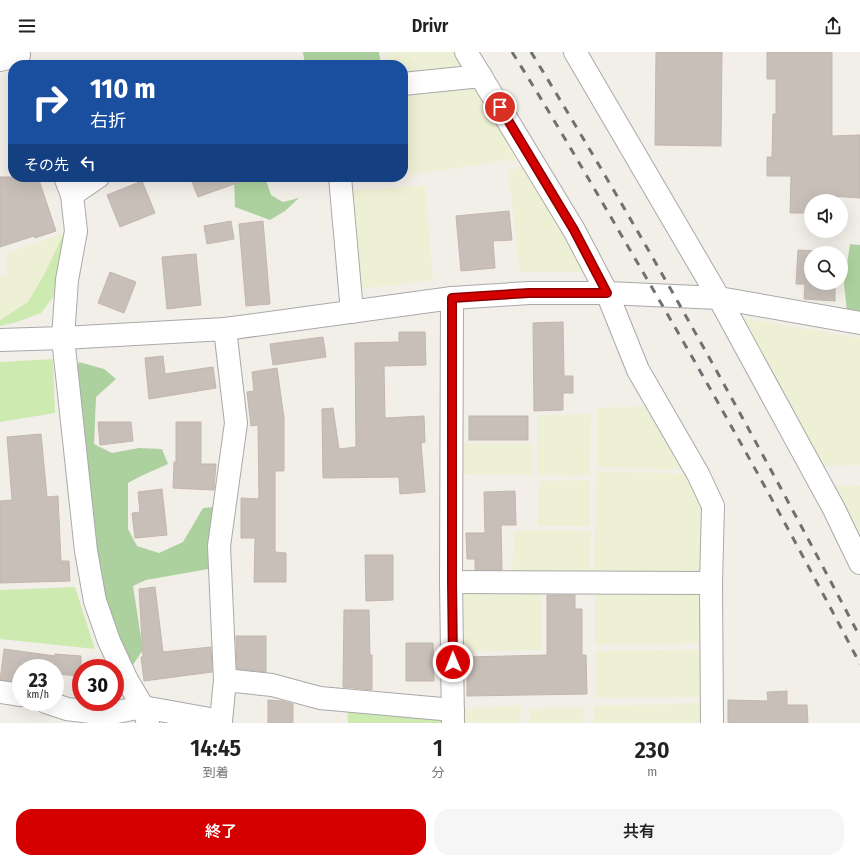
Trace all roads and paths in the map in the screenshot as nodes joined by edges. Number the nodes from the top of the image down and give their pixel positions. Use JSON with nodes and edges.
{"nodes":[{"id":1,"x":466,"y":52,"type":"edge"},
{"id":2,"x":575,"y":52,"type":"edge"},
{"id":3,"x":481,"y":76,"type":"junction"},
{"id":4,"x":408,"y":83,"type":"edge"},
{"id":5,"x":81,"y":182,"type":"edge"},
{"id":6,"x":340,"y":182,"type":"edge"},
{"id":7,"x":68,"y":186,"type":"edge"},
{"id":8,"x":607,"y":293,"type":"junction"},
{"id":9,"x":452,"y":298,"type":"junction"},
{"id":10,"x":719,"y":298,"type":"junction"},
{"id":11,"x":352,"y":312,"type":"junction"},
{"id":12,"x":860,"y":323,"type":"edge"},
{"id":13,"x":225,"y":329,"type":"junction"},
{"id":14,"x":63,"y":338,"type":"junction"},
{"id":15,"x":0,"y":340,"type":"edge"},
{"id":16,"x":860,"y":563,"type":"edge"},
{"id":17,"x":452,"y":582,"type":"junction"},
{"id":18,"x":712,"y":583,"type":"junction"},
{"id":19,"x":225,"y":680,"type":"junction"},
{"id":20,"x":0,"y":692,"type":"edge"},
{"id":21,"x":12,"y":694,"type":"edge"},
{"id":22,"x":64,"y":708,"type":"edge"},
{"id":23,"x":145,"y":715,"type":"edge"},
{"id":24,"x":454,"y":716,"type":"edge"},
{"id":25,"x":712,"y":723,"type":"edge"}],
"edges":[{"from":1,"to":3,"type":"street"},
{"from":2,"to":10,"type":"street"},
{"from":3,"to":4,"type":"street"},
{"from":3,"to":8,"type":"street"},
{"from":5,"to":7,"type":"street"},
{"from":6,"to":11,"type":"street"},
{"from":7,"to":14,"type":"street"},
{"from":8,"to":9,"type":"street"},
{"from":8,"to":10,"type":"street"},
{"from":8,"to":18,"type":"street"},
{"from":9,"to":11,"type":"street"},
{"from":9,"to":17,"type":"street"},
{"from":10,"to":12,"type":"street"},
{"from":10,"to":16,"type":"street"},
{"from":11,"to":13,"type":"street"},
{"from":13,"to":14,"type":"street"},
{"from":13,"to":19,"type":"street"},
{"from":14,"to":15,"type":"street"},
{"from":14,"to":23,"type":"street"},
{"from":17,"to":18,"type":"street"},
{"from":17,"to":24,"type":"street"},
{"from":18,"to":25,"type":"street"},
{"from":19,"to":23,"type":"street"},
{"from":19,"to":24,"type":"street"},
{"from":20,"to":21,"type":"street"},
{"from":22,"to":23,"type":"street"}]}
